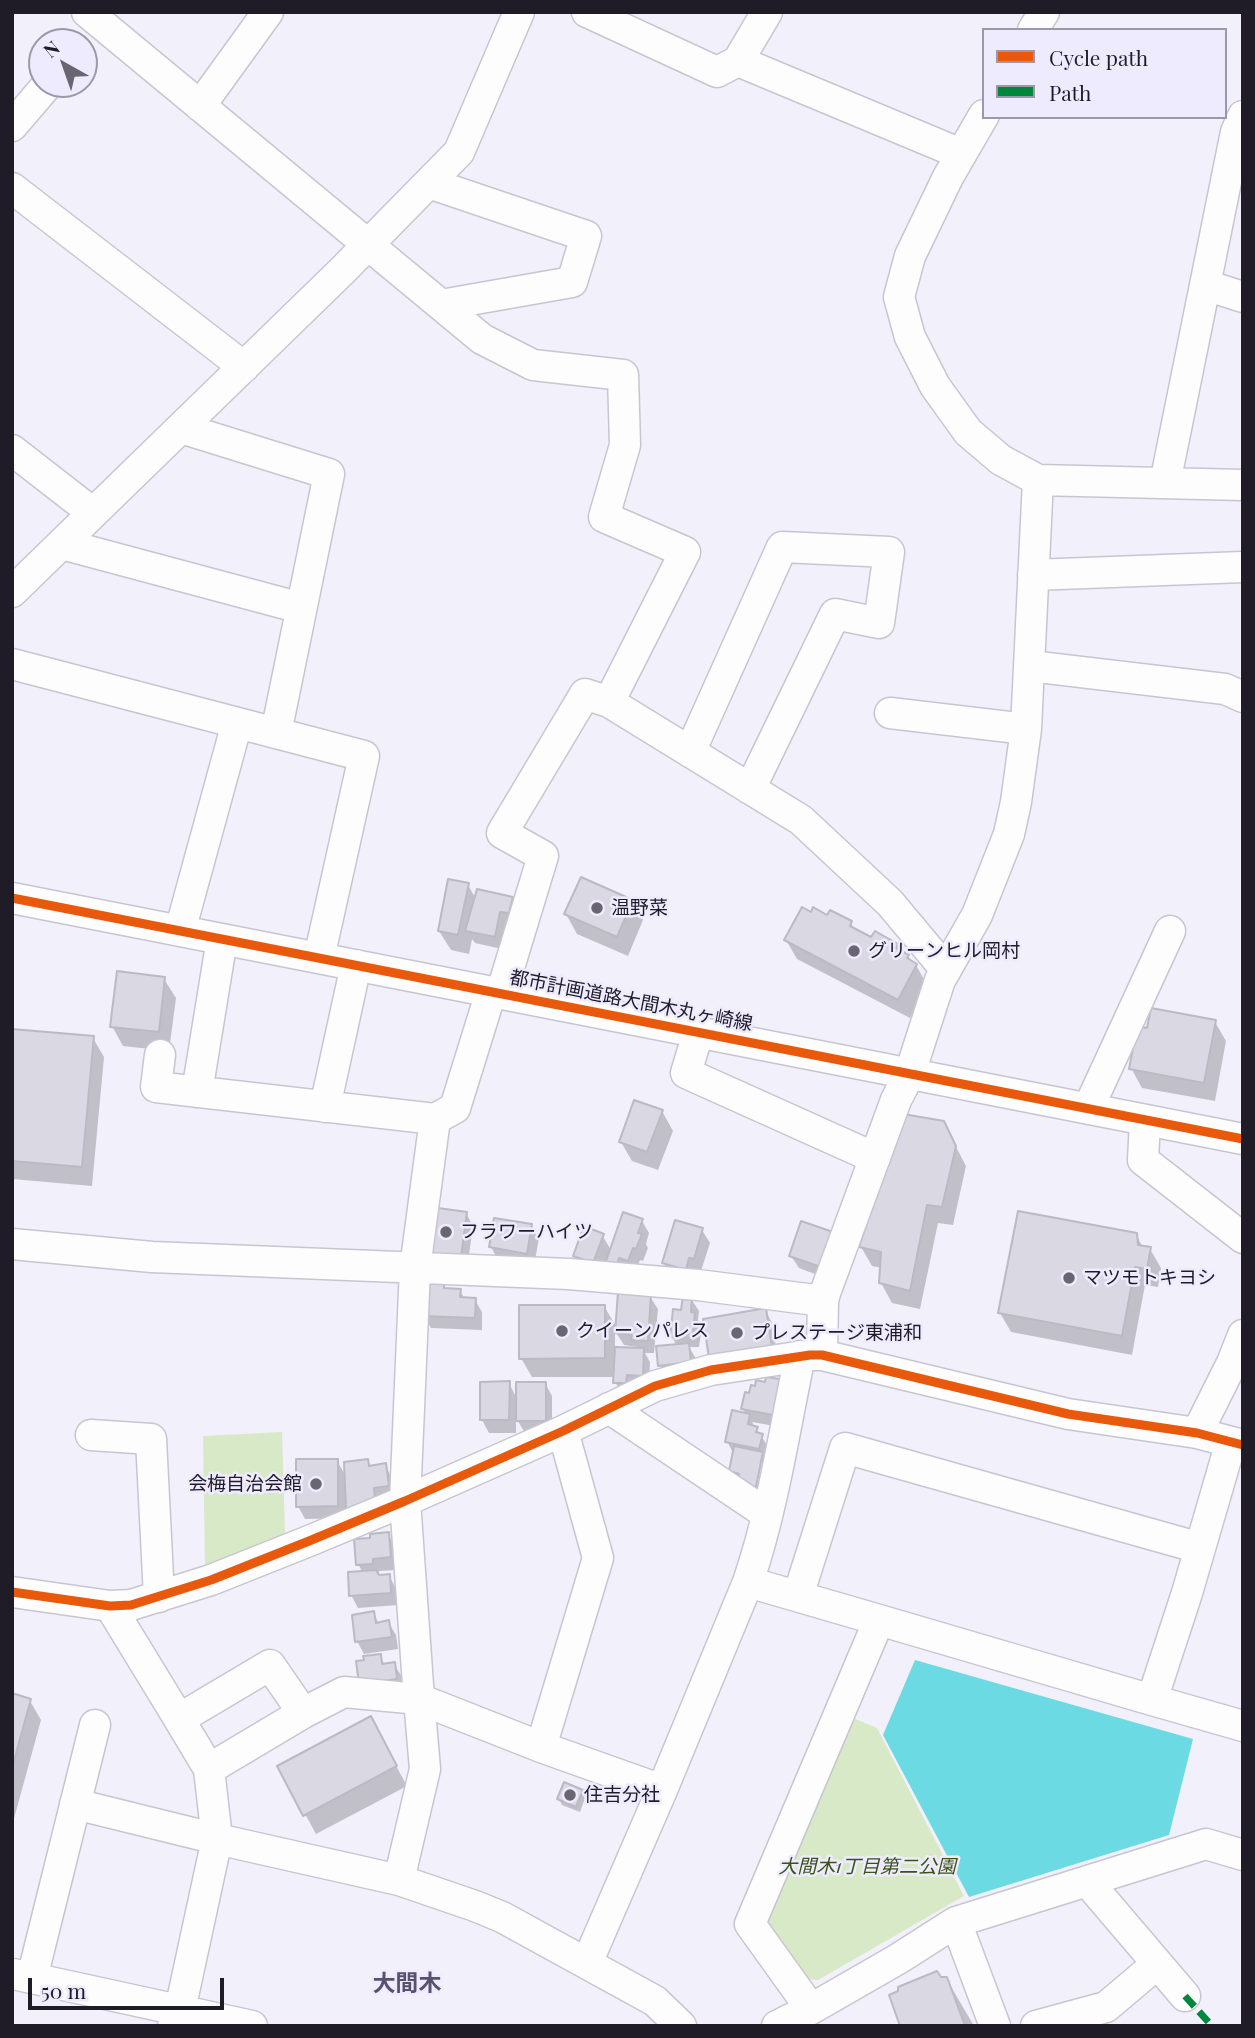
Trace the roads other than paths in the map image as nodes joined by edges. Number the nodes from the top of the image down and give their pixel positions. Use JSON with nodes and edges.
{"nodes":[{"id":1,"x":268,"y":12,"type":"edge"},
{"id":2,"x":519,"y":12,"type":"edge"},
{"id":3,"x":587,"y":12,"type":"edge"},
{"id":4,"x":767,"y":12,"type":"edge"},
{"id":5,"x":1044,"y":12,"type":"edge"},
{"id":6,"x":90,"y":26,"type":"edge"},
{"id":7,"x":1034,"y":28,"type":"edge"},
{"id":8,"x":737,"y":61,"type":"junction"},
{"id":9,"x":36,"y":98,"type":"edge"},
{"id":10,"x":200,"y":106,"type":"junction"},
{"id":11,"x":1243,"y":116,"type":"edge"},
{"id":12,"x":982,"y":118,"type":"edge"},
{"id":13,"x":12,"y":126,"type":"edge"},
{"id":14,"x":961,"y":154,"type":"junction"},
{"id":15,"x":429,"y":183,"type":"junction"},
{"id":16,"x":12,"y":188,"type":"edge"},
{"id":17,"x":369,"y":244,"type":"junction"},
{"id":18,"x":1205,"y":285,"type":"junction"},
{"id":19,"x":1243,"y":297,"type":"edge"},
{"id":20,"x":441,"y":305,"type":"junction"},
{"id":21,"x":244,"y":367,"type":"junction"},
{"id":22,"x":181,"y":428,"type":"junction"},
{"id":23,"x":12,"y":450,"type":"edge"},
{"id":24,"x":1038,"y":480,"type":"junction"},
{"id":25,"x":1165,"y":483,"type":"junction"},
{"id":26,"x":1243,"y":485,"type":"edge"},
{"id":27,"x":93,"y":513,"type":"junction"},
{"id":28,"x":62,"y":544,"type":"junction"},
{"id":29,"x":1243,"y":567,"type":"edge"},
{"id":30,"x":1033,"y":575,"type":"junction"},
{"id":31,"x":12,"y":592,"type":"edge"},
{"id":32,"x":301,"y":608,"type":"junction"},
{"id":33,"x":12,"y":664,"type":"edge"},
{"id":34,"x":1030,"y":666,"type":"junction"},
{"id":35,"x":1243,"y":697,"type":"edge"},
{"id":36,"x":608,"y":702,"type":"junction"},
{"id":37,"x":890,"y":713,"type":"dead end"},
{"id":38,"x":237,"y":723,"type":"junction"},
{"id":39,"x":1026,"y":729,"type":"junction"},
{"id":40,"x":276,"y":733,"type":"junction"},
{"id":41,"x":690,"y":752,"type":"junction"},
{"id":42,"x":750,"y":789,"type":"junction"},
{"id":43,"x":12,"y":898,"type":"edge"},
{"id":44,"x":180,"y":931,"type":"junction"},
{"id":45,"x":1170,"y":932,"type":"dead end"},
{"id":46,"x":222,"y":939,"type":"junction"},
{"id":47,"x":319,"y":958,"type":"junction"},
{"id":48,"x":356,"y":965,"type":"junction"},
{"id":49,"x":946,"y":970,"type":"junction"},
{"id":50,"x":496,"y":993,"type":"junction"},
{"id":51,"x":698,"y":1033,"type":"junction"},
{"id":52,"x":160,"y":1055,"type":"dead end"},
{"id":53,"x":910,"y":1073,"type":"junction"},
{"id":54,"x":197,"y":1092,"type":"junction"},
{"id":55,"x":325,"y":1107,"type":"junction"},
{"id":56,"x":1088,"y":1109,"type":"junction"},
{"id":57,"x":435,"y":1119,"type":"junction"},
{"id":58,"x":1145,"y":1121,"type":"junction"},
{"id":59,"x":1243,"y":1139,"type":"edge"},
{"id":60,"x":875,"y":1157,"type":"junction"},
{"id":61,"x":1243,"y":1238,"type":"edge"},
{"id":62,"x":12,"y":1244,"type":"edge"},
{"id":63,"x":415,"y":1268,"type":"junction"},
{"id":64,"x":823,"y":1301,"type":"junction"},
{"id":65,"x":1243,"y":1335,"type":"edge"},
{"id":66,"x":811,"y":1356,"type":"junction"},
{"id":67,"x":609,"y":1408,"type":"junction"},
{"id":68,"x":563,"y":1431,"type":"junction"},
{"id":69,"x":1197,"y":1433,"type":"junction"},
{"id":70,"x":91,"y":1435,"type":"dead end"},
{"id":71,"x":1237,"y":1444,"type":"edge"},
{"id":72,"x":405,"y":1501,"type":"junction"},
{"id":73,"x":767,"y":1514,"type":"junction"},
{"id":74,"x":1199,"y":1548,"type":"junction"},
{"id":75,"x":748,"y":1582,"type":"junction"},
{"id":76,"x":12,"y":1592,"type":"edge"},
{"id":77,"x":798,"y":1596,"type":"junction"},
{"id":78,"x":159,"y":1597,"type":"junction"},
{"id":79,"x":110,"y":1606,"type":"junction"},
{"id":80,"x":879,"y":1620,"type":"junction"},
{"id":81,"x":419,"y":1699,"type":"junction"},
{"id":82,"x":1152,"y":1700,"type":"junction"},
{"id":83,"x":303,"y":1713,"type":"junction"},
{"id":84,"x":179,"y":1719,"type":"junction"},
{"id":85,"x":95,"y":1725,"type":"dead end"},
{"id":86,"x":1243,"y":1726,"type":"edge"},
{"id":87,"x":541,"y":1747,"type":"junction"},
{"id":88,"x":209,"y":1769,"type":"junction"},
{"id":89,"x":662,"y":1790,"type":"junction"},
{"id":90,"x":75,"y":1804,"type":"junction"},
{"id":91,"x":217,"y":1839,"type":"junction"},
{"id":92,"x":1243,"y":1855,"type":"edge"},
{"id":93,"x":399,"y":1880,"type":"junction"},
{"id":94,"x":1087,"y":1881,"type":"junction"},
{"id":95,"x":956,"y":1922,"type":"junction"},
{"id":96,"x":587,"y":1963,"type":"junction"},
{"id":97,"x":1157,"y":1964,"type":"junction"},
{"id":98,"x":22,"y":1976,"type":"edge"},
{"id":99,"x":1185,"y":1996,"type":"dead end"},
{"id":100,"x":811,"y":2009,"type":"junction"},
{"id":101,"x":176,"y":2018,"type":"edge"},
{"id":102,"x":252,"y":2026,"type":"edge"},
{"id":103,"x":681,"y":2026,"type":"edge"},
{"id":104,"x":776,"y":2026,"type":"edge"},
{"id":105,"x":995,"y":2026,"type":"edge"},
{"id":106,"x":1036,"y":2026,"type":"edge"}],
"edges":[{"from":1,"to":10,"type":"street"},
{"from":2,"to":15,"type":"street"},
{"from":3,"to":8,"type":"street"},
{"from":4,"to":8,"type":"street"},
{"from":5,"to":7,"type":"street"},
{"from":6,"to":10,"type":"street"},
{"from":8,"to":14,"type":"street"},
{"from":9,"to":13,"type":"street"},
{"from":10,"to":17,"type":"street"},
{"from":11,"to":18,"type":"street"},
{"from":12,"to":14,"type":"street"},
{"from":14,"to":24,"type":"street"},
{"from":15,"to":17,"type":"street"},
{"from":15,"to":20,"type":"street"},
{"from":16,"to":21,"type":"street"},
{"from":17,"to":20,"type":"street"},
{"from":17,"to":21,"type":"street"},
{"from":18,"to":19,"type":"street"},
{"from":18,"to":25,"type":"street"},
{"from":20,"to":36,"type":"street"},
{"from":21,"to":22,"type":"street"},
{"from":22,"to":27,"type":"street"},
{"from":22,"to":32,"type":"street"},
{"from":23,"to":27,"type":"street"},
{"from":24,"to":25,"type":"street"},
{"from":24,"to":30,"type":"street"},
{"from":25,"to":26,"type":"street"},
{"from":27,"to":28,"type":"street"},
{"from":28,"to":31,"type":"street"},
{"from":28,"to":32,"type":"street"},
{"from":29,"to":30,"type":"street"},
{"from":30,"to":34,"type":"street"},
{"from":32,"to":40,"type":"street"},
{"from":33,"to":38,"type":"street"},
{"from":34,"to":35,"type":"street"},
{"from":34,"to":39,"type":"street"},
{"from":36,"to":41,"type":"street"},
{"from":36,"to":50,"type":"street"},
{"from":37,"to":39,"type":"street"},
{"from":38,"to":40,"type":"street"},
{"from":38,"to":44,"type":"street"},
{"from":39,"to":49,"type":"street"},
{"from":40,"to":47,"type":"street"},
{"from":41,"to":42,"type":"street"},
{"from":41,"to":42,"type":"street"},
{"from":42,"to":49,"type":"street"},
{"from":43,"to":44,"type":"street","name":"都市計画道路大間木丸ヶ崎線"},
{"from":44,"to":46,"type":"street","name":"都市計画道路大間木丸ヶ崎線"},
{"from":45,"to":56,"type":"street"},
{"from":46,"to":47,"type":"street","name":"都市計画道路大間木丸ヶ崎線"},
{"from":46,"to":54,"type":"street"},
{"from":47,"to":48,"type":"street","name":"都市計画道路大間木丸ヶ崎線"},
{"from":48,"to":50,"type":"street","name":"都市計画道路大間木丸ヶ崎線"},
{"from":48,"to":55,"type":"street"},
{"from":49,"to":53,"type":"street"},
{"from":50,"to":51,"type":"street","name":"都市計画道路大間木丸ヶ崎線"},
{"from":50,"to":57,"type":"street"},
{"from":51,"to":53,"type":"street","name":"都市計画道路大間木丸ヶ崎線"},
{"from":51,"to":60,"type":"street"},
{"from":52,"to":54,"type":"street"},
{"from":53,"to":56,"type":"street","name":"都市計画道路大間木丸ヶ崎線"},
{"from":53,"to":60,"type":"street"},
{"from":54,"to":55,"type":"street"},
{"from":55,"to":57,"type":"street"},
{"from":56,"to":58,"type":"street","name":"都市計画道路大間木丸ヶ崎線"},
{"from":57,"to":63,"type":"street"},
{"from":58,"to":59,"type":"street","name":"都市計画道路大間木丸ヶ崎線"},
{"from":58,"to":61,"type":"street"},
{"from":60,"to":64,"type":"street"},
{"from":62,"to":63,"type":"street"},
{"from":63,"to":64,"type":"street"},
{"from":63,"to":72,"type":"street"},
{"from":64,"to":66,"type":"street"},
{"from":65,"to":69,"type":"street"},
{"from":66,"to":67,"type":"street"},
{"from":66,"to":69,"type":"street"},
{"from":66,"to":73,"type":"street"},
{"from":67,"to":68,"type":"street"},
{"from":67,"to":73,"type":"street"},
{"from":68,"to":72,"type":"street"},
{"from":68,"to":87,"type":"street"},
{"from":69,"to":71,"type":"street"},
{"from":70,"to":78,"type":"street"},
{"from":71,"to":74,"type":"street"},
{"from":72,"to":78,"type":"street"},
{"from":72,"to":81,"type":"street"},
{"from":73,"to":75,"type":"street"},
{"from":74,"to":77,"type":"street"},
{"from":74,"to":82,"type":"street"},
{"from":75,"to":77,"type":"street"},
{"from":75,"to":89,"type":"street"},
{"from":76,"to":79,"type":"street"},
{"from":77,"to":80,"type":"street"},
{"from":78,"to":79,"type":"street"},
{"from":79,"to":84,"type":"street"},
{"from":80,"to":82,"type":"street"},
{"from":80,"to":100,"type":"street"},
{"from":81,"to":83,"type":"street"},
{"from":81,"to":87,"type":"street"},
{"from":81,"to":93,"type":"street"},
{"from":82,"to":86,"type":"street"},
{"from":83,"to":84,"type":"street"},
{"from":83,"to":88,"type":"street"},
{"from":84,"to":88,"type":"street"},
{"from":85,"to":90,"type":"street"},
{"from":87,"to":89,"type":"street"},
{"from":88,"to":91,"type":"street"},
{"from":89,"to":96,"type":"street"},
{"from":90,"to":91,"type":"street"},
{"from":90,"to":98,"type":"street"},
{"from":91,"to":93,"type":"street"},
{"from":91,"to":101,"type":"street"},
{"from":92,"to":94,"type":"street"},
{"from":93,"to":96,"type":"street"},
{"from":94,"to":95,"type":"street"},
{"from":94,"to":97,"type":"street"},
{"from":95,"to":100,"type":"street"},
{"from":95,"to":105,"type":"street"},
{"from":96,"to":103,"type":"street"},
{"from":97,"to":99,"type":"street"},
{"from":97,"to":106,"type":"street"},
{"from":98,"to":101,"type":"street"},
{"from":100,"to":104,"type":"street"},
{"from":101,"to":102,"type":"street"}]}
